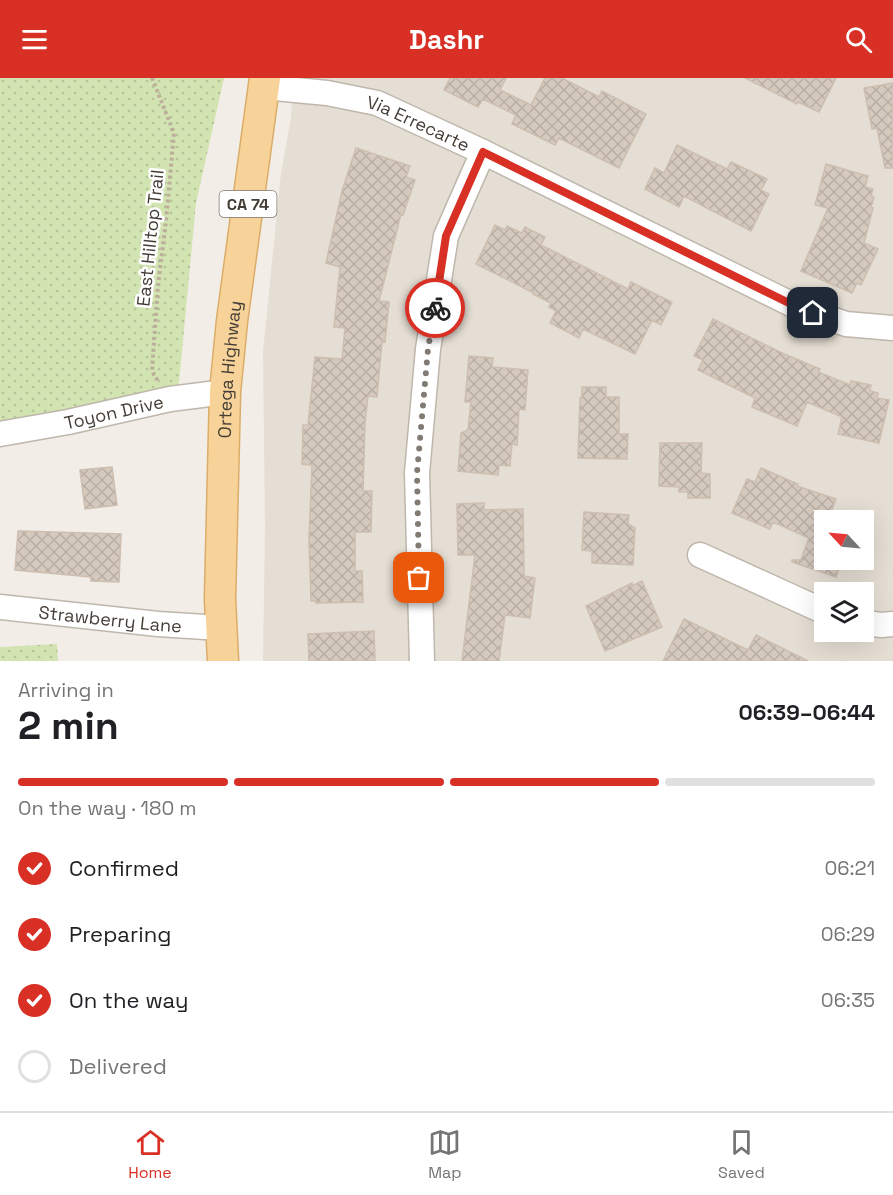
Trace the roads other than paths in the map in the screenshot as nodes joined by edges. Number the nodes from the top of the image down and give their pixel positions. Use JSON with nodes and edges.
{"nodes":[{"id":1,"x":265,"y":83,"type":"edge"},
{"id":2,"x":483,"y":152,"type":"junction"},
{"id":3,"x":893,"y":328,"type":"edge"},
{"id":4,"x":225,"y":392,"type":"junction"},
{"id":5,"x":0,"y":434,"type":"edge"},
{"id":6,"x":700,"y":555,"type":"dead end"},
{"id":7,"x":0,"y":607,"type":"edge"},
{"id":8,"x":814,"y":607,"type":"edge"},
{"id":9,"x":874,"y":624,"type":"edge"},
{"id":10,"x":893,"y":624,"type":"edge"},
{"id":11,"x":221,"y":628,"type":"junction"},
{"id":12,"x":223,"y":661,"type":"edge"},
{"id":13,"x":422,"y":661,"type":"edge"}],
"edges":[{"from":1,"to":2,"type":"street","name":"Via Errecarte"},
{"from":1,"to":4,"type":"main road","name":"Ortega Highway","number":"CA 74"},
{"from":2,"to":3,"type":"street","name":"Via Errecarte"},
{"from":2,"to":13,"type":"street"},
{"from":4,"to":5,"type":"street","name":"Toyon Drive"},
{"from":4,"to":11,"type":"main road","name":"Ortega Highway","number":"CA 74"},
{"from":6,"to":8,"type":"street"},
{"from":7,"to":11,"type":"street","name":"Strawberry Lane"},
{"from":9,"to":10,"type":"street"},
{"from":11,"to":12,"type":"main road","name":"Ortega Highway","number":"CA 74"}]}
